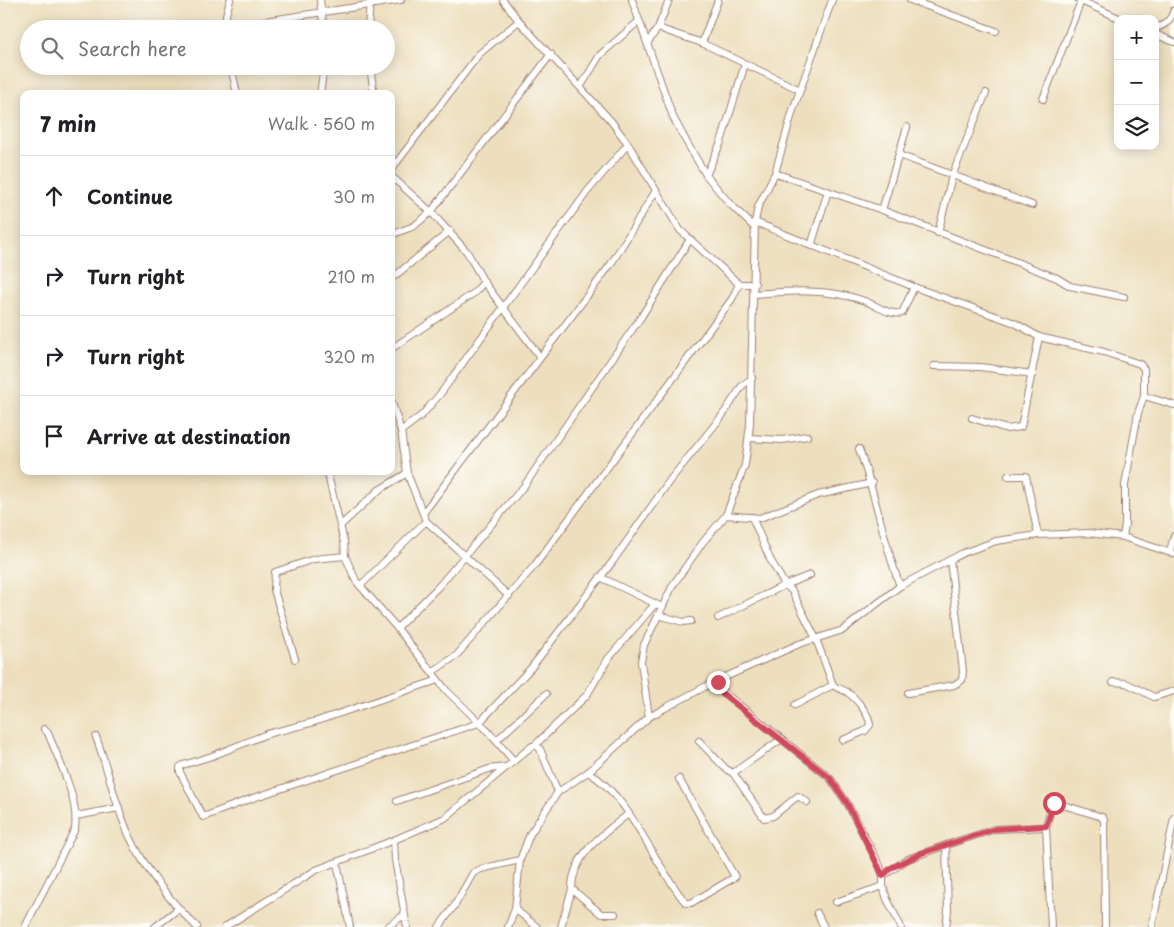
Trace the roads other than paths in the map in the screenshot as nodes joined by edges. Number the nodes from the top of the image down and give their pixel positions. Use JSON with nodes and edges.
{"nodes":[{"id":1,"x":230,"y":0,"type":"edge"},
{"id":2,"x":320,"y":0,"type":"edge"},
{"id":3,"x":400,"y":0,"type":"edge"},
{"id":4,"x":503,"y":0,"type":"edge"},
{"id":5,"x":632,"y":0,"type":"edge"},
{"id":6,"x":669,"y":0,"type":"edge"},
{"id":7,"x":718,"y":0,"type":"edge"},
{"id":8,"x":832,"y":0,"type":"edge"},
{"id":9,"x":910,"y":0,"type":"edge"},
{"id":10,"x":1080,"y":1,"type":"edge"},
{"id":11,"x":369,"y":2,"type":"edge"},
{"id":12,"x":1174,"y":10,"type":"edge"},
{"id":13,"x":322,"y":12,"type":"junction"},
{"id":14,"x":1114,"y":16,"type":"edge"},
{"id":15,"x":226,"y":20,"type":"edge"},
{"id":16,"x":274,"y":20,"type":"edge"},
{"id":17,"x":323,"y":20,"type":"edge"},
{"id":18,"x":368,"y":20,"type":"edge"},
{"id":19,"x":519,"y":21,"type":"junction"},
{"id":20,"x":639,"y":21,"type":"junction"},
{"id":21,"x":658,"y":28,"type":"junction"},
{"id":22,"x":1159,"y":28,"type":"edge"},
{"id":23,"x":996,"y":31,"type":"dead end"},
{"id":24,"x":1159,"y":36,"type":"edge"},
{"id":25,"x":648,"y":42,"type":"junction"},
{"id":26,"x":1174,"y":42,"type":"edge"},
{"id":27,"x":702,"y":43,"type":"junction"},
{"id":28,"x":551,"y":54,"type":"junction"},
{"id":29,"x":745,"y":64,"type":"junction"},
{"id":30,"x":233,"y":75,"type":"edge"},
{"id":31,"x":323,"y":75,"type":"edge"},
{"id":32,"x":371,"y":75,"type":"edge"},
{"id":33,"x":581,"y":86,"type":"junction"},
{"id":34,"x":236,"y":90,"type":"edge"},
{"id":35,"x":321,"y":90,"type":"edge"},
{"id":36,"x":373,"y":90,"type":"edge"},
{"id":37,"x":800,"y":90,"type":"junction"},
{"id":38,"x":986,"y":93,"type":"dead end"},
{"id":39,"x":1043,"y":99,"type":"dead end"},
{"id":40,"x":907,"y":128,"type":"dead end"},
{"id":41,"x":628,"y":144,"type":"junction"},
{"id":42,"x":899,"y":155,"type":"junction"},
{"id":43,"x":395,"y":165,"type":"edge"},
{"id":44,"x":775,"y":173,"type":"junction"},
{"id":45,"x":706,"y":175,"type":"junction"},
{"id":46,"x":952,"y":176,"type":"junction"},
{"id":47,"x":395,"y":180,"type":"edge"},
{"id":48,"x":828,"y":191,"type":"junction"},
{"id":49,"x":655,"y":192,"type":"junction"},
{"id":50,"x":1032,"y":205,"type":"dead end"},
{"id":51,"x":882,"y":210,"type":"junction"},
{"id":52,"x":431,"y":212,"type":"junction"},
{"id":53,"x":754,"y":224,"type":"junction"},
{"id":54,"x":450,"y":231,"type":"junction"},
{"id":55,"x":395,"y":233,"type":"edge"},
{"id":56,"x":938,"y":233,"type":"junction"},
{"id":57,"x":689,"y":240,"type":"junction"},
{"id":58,"x":810,"y":246,"type":"junction"},
{"id":59,"x":395,"y":276,"type":"edge"},
{"id":60,"x":484,"y":282,"type":"junction"},
{"id":61,"x":739,"y":284,"type":"junction"},
{"id":62,"x":755,"y":284,"type":"junction"},
{"id":63,"x":914,"y":287,"type":"junction"},
{"id":64,"x":754,"y":294,"type":"junction"},
{"id":65,"x":1124,"y":297,"type":"dead end"},
{"id":66,"x":503,"y":309,"type":"junction"},
{"id":67,"x":1039,"y":337,"type":"junction"},
{"id":68,"x":395,"y":346,"type":"edge"},
{"id":69,"x":540,"y":357,"type":"junction"},
{"id":70,"x":934,"y":366,"type":"dead end"},
{"id":71,"x":1034,"y":374,"type":"junction"},
{"id":72,"x":752,"y":378,"type":"junction"},
{"id":73,"x":1144,"y":396,"type":"junction"},
{"id":74,"x":1174,"y":405,"type":"edge"},
{"id":75,"x":395,"y":412,"type":"edge"},
{"id":76,"x":972,"y":418,"type":"dead end"},
{"id":77,"x":401,"y":431,"type":"junction"},
{"id":78,"x":807,"y":436,"type":"dead end"},
{"id":79,"x":749,"y":438,"type":"junction"},
{"id":80,"x":859,"y":449,"type":"dead end"},
{"id":81,"x":407,"y":474,"type":"junction"},
{"id":82,"x":328,"y":475,"type":"edge"},
{"id":83,"x":1008,"y":476,"type":"dead end"},
{"id":84,"x":872,"y":483,"type":"junction"},
{"id":85,"x":424,"y":512,"type":"junction"},
{"id":86,"x":726,"y":515,"type":"junction"},
{"id":87,"x":752,"y":517,"type":"junction"},
{"id":88,"x":426,"y":522,"type":"junction"},
{"id":89,"x":340,"y":526,"type":"junction"},
{"id":90,"x":1038,"y":535,"type":"junction"},
{"id":91,"x":1174,"y":536,"type":"edge"},
{"id":92,"x":1123,"y":537,"type":"junction"},
{"id":93,"x":1172,"y":552,"type":"edge"},
{"id":94,"x":345,"y":556,"type":"junction"},
{"id":95,"x":465,"y":556,"type":"junction"},
{"id":96,"x":950,"y":560,"type":"junction"},
{"id":97,"x":810,"y":575,"type":"dead end"},
{"id":98,"x":600,"y":577,"type":"junction"},
{"id":99,"x":786,"y":585,"type":"junction"},
{"id":100,"x":360,"y":586,"type":"junction"},
{"id":101,"x":900,"y":586,"type":"junction"},
{"id":102,"x":509,"y":596,"type":"junction"},
{"id":103,"x":658,"y":605,"type":"junction"},
{"id":104,"x":658,"y":615,"type":"junction"},
{"id":105,"x":718,"y":618,"type":"dead end"},
{"id":106,"x":691,"y":621,"type":"dead end"},
{"id":107,"x":397,"y":628,"type":"junction"},
{"id":108,"x":816,"y":639,"type":"junction"},
{"id":109,"x":294,"y":659,"type":"dead end"},
{"id":110,"x":432,"y":672,"type":"junction"},
{"id":111,"x":438,"y":680,"type":"junction"},
{"id":112,"x":1113,"y":682,"type":"dead end"},
{"id":113,"x":712,"y":683,"type":"junction"},
{"id":114,"x":833,"y":685,"type":"junction"},
{"id":115,"x":1174,"y":691,"type":"edge"},
{"id":116,"x":908,"y":693,"type":"dead end"},
{"id":117,"x":546,"y":694,"type":"dead end"},
{"id":118,"x":795,"y":706,"type":"dead end"},
{"id":119,"x":649,"y":718,"type":"junction"},
{"id":120,"x":480,"y":723,"type":"junction"},
{"id":121,"x":44,"y":729,"type":"dead end"},
{"id":122,"x":96,"y":737,"type":"dead end"},
{"id":123,"x":497,"y":740,"type":"junction"},
{"id":124,"x":780,"y":740,"type":"junction"},
{"id":125,"x":843,"y":740,"type":"dead end"},
{"id":126,"x":699,"y":741,"type":"dead end"},
{"id":127,"x":534,"y":746,"type":"junction"},
{"id":128,"x":514,"y":761,"type":"junction"},
{"id":129,"x":507,"y":766,"type":"junction"},
{"id":130,"x":588,"y":772,"type":"junction"},
{"id":131,"x":733,"y":773,"type":"junction"},
{"id":132,"x":678,"y":779,"type":"dead end"},
{"id":133,"x":558,"y":792,"type":"junction"},
{"id":134,"x":397,"y":802,"type":"dead end"},
{"id":135,"x":806,"y":802,"type":"dead end"},
{"id":136,"x":119,"y":808,"type":"junction"},
{"id":137,"x":628,"y":814,"type":"junction"},
{"id":138,"x":76,"y":816,"type":"junction"},
{"id":139,"x":1174,"y":818,"type":"edge"},
{"id":140,"x":1046,"y":826,"type":"junction"},
{"id":141,"x":394,"y":840,"type":"junction"},
{"id":142,"x":946,"y":845,"type":"junction"},
{"id":143,"x":1171,"y":851,"type":"edge"},
{"id":144,"x":520,"y":860,"type":"junction"},
{"id":145,"x":337,"y":863,"type":"junction"},
{"id":146,"x":883,"y":876,"type":"junction"},
{"id":147,"x":882,"y":886,"type":"junction"},
{"id":148,"x":572,"y":889,"type":"junction"},
{"id":149,"x":836,"y":902,"type":"dead end"},
{"id":150,"x":178,"y":909,"type":"junction"},
{"id":151,"x":515,"y":909,"type":"junction"},
{"id":152,"x":817,"y":913,"type":"dead end"},
{"id":153,"x":404,"y":914,"type":"junction"},
{"id":154,"x":615,"y":914,"type":"dead end"},
{"id":155,"x":25,"y":927,"type":"edge"},
{"id":156,"x":155,"y":927,"type":"edge"},
{"id":157,"x":197,"y":927,"type":"edge"},
{"id":158,"x":225,"y":927,"type":"edge"},
{"id":159,"x":350,"y":927,"type":"edge"},
{"id":160,"x":387,"y":927,"type":"edge"},
{"id":161,"x":407,"y":927,"type":"edge"},
{"id":162,"x":439,"y":927,"type":"edge"},
{"id":163,"x":508,"y":927,"type":"edge"},
{"id":164,"x":537,"y":927,"type":"edge"},
{"id":165,"x":561,"y":927,"type":"edge"},
{"id":166,"x":824,"y":927,"type":"edge"},
{"id":167,"x":901,"y":927,"type":"edge"},
{"id":168,"x":946,"y":927,"type":"edge"},
{"id":169,"x":1051,"y":927,"type":"edge"},
{"id":170,"x":1105,"y":927,"type":"edge"},
{"id":171,"x":1152,"y":927,"type":"edge"}],
"edges":[{"from":1,"to":15,"type":"street"},
{"from":2,"to":13,"type":"street"},
{"from":3,"to":11,"type":"street"},
{"from":4,"to":19,"type":"street"},
{"from":5,"to":20,"type":"street"},
{"from":6,"to":21,"type":"street"},
{"from":7,"to":27,"type":"street"},
{"from":8,"to":37,"type":"street"},
{"from":9,"to":23,"type":"street"},
{"from":10,"to":14,"type":"street"},
{"from":10,"to":39,"type":"street"},
{"from":11,"to":13,"type":"street"},
{"from":11,"to":18,"type":"street"},
{"from":12,"to":22,"type":"street"},
{"from":13,"to":16,"type":"street"},
{"from":13,"to":17,"type":"street"},
{"from":19,"to":28,"type":"street"},
{"from":19,"to":43,"type":"street"},
{"from":20,"to":25,"type":"street"},
{"from":20,"to":33,"type":"street"},
{"from":21,"to":25,"type":"street"},
{"from":21,"to":27,"type":"street"},
{"from":24,"to":26,"type":"street"},
{"from":25,"to":45,"type":"street"},
{"from":27,"to":29,"type":"street"},
{"from":28,"to":33,"type":"street"},
{"from":28,"to":52,"type":"street"},
{"from":29,"to":37,"type":"street"},
{"from":29,"to":45,"type":"street"},
{"from":30,"to":34,"type":"street"},
{"from":31,"to":35,"type":"street"},
{"from":32,"to":36,"type":"street"},
{"from":33,"to":41,"type":"street"},
{"from":37,"to":44,"type":"street"},
{"from":38,"to":46,"type":"street"},
{"from":40,"to":42,"type":"street"},
{"from":41,"to":49,"type":"street"},
{"from":41,"to":66,"type":"street"},
{"from":42,"to":46,"type":"street"},
{"from":42,"to":51,"type":"street"},
{"from":44,"to":48,"type":"street"},
{"from":44,"to":53,"type":"street"},
{"from":45,"to":53,"type":"street"},
{"from":46,"to":50,"type":"street"},
{"from":46,"to":56,"type":"street"},
{"from":47,"to":52,"type":"street"},
{"from":48,"to":51,"type":"street"},
{"from":48,"to":58,"type":"street"},
{"from":49,"to":57,"type":"street"},
{"from":49,"to":69,"type":"street"},
{"from":51,"to":56,"type":"street"},
{"from":52,"to":54,"type":"street"},
{"from":52,"to":55,"type":"street"},
{"from":53,"to":58,"type":"street"},
{"from":53,"to":62,"type":"street"},
{"from":54,"to":59,"type":"street"},
{"from":54,"to":60,"type":"street"},
{"from":56,"to":65,"type":"street"},
{"from":57,"to":61,"type":"street"},
{"from":57,"to":95,"type":"street"},
{"from":58,"to":63,"type":"street"},
{"from":60,"to":66,"type":"street"},
{"from":60,"to":68,"type":"street"},
{"from":61,"to":62,"type":"street"},
{"from":61,"to":102,"type":"street"},
{"from":62,"to":64,"type":"street"},
{"from":63,"to":64,"type":"street"},
{"from":63,"to":67,"type":"street"},
{"from":64,"to":72,"type":"street"},
{"from":66,"to":69,"type":"street"},
{"from":66,"to":77,"type":"street"},
{"from":67,"to":71,"type":"street"},
{"from":67,"to":73,"type":"street"},
{"from":69,"to":85,"type":"street"},
{"from":70,"to":71,"type":"street"},
{"from":71,"to":76,"type":"street"},
{"from":72,"to":79,"type":"street"},
{"from":72,"to":98,"type":"street"},
{"from":73,"to":74,"type":"street"},
{"from":73,"to":92,"type":"street"},
{"from":75,"to":77,"type":"street"},
{"from":77,"to":81,"type":"street"},
{"from":78,"to":79,"type":"street"},
{"from":79,"to":86,"type":"street"},
{"from":80,"to":84,"type":"street"},
{"from":81,"to":85,"type":"street"},
{"from":81,"to":89,"type":"street"},
{"from":82,"to":89,"type":"street"},
{"from":83,"to":90,"type":"street"},
{"from":84,"to":87,"type":"street"},
{"from":84,"to":101,"type":"street"},
{"from":85,"to":88,"type":"street"},
{"from":86,"to":87,"type":"street"},
{"from":86,"to":103,"type":"street"},
{"from":87,"to":99,"type":"street"},
{"from":88,"to":95,"type":"street"},
{"from":88,"to":100,"type":"street"},
{"from":89,"to":94,"type":"street"},
{"from":90,"to":92,"type":"street"},
{"from":90,"to":96,"type":"street"},
{"from":91,"to":93,"type":"street"},
{"from":92,"to":93,"type":"street"},
{"from":94,"to":100,"type":"street"},
{"from":94,"to":109,"type":"street"},
{"from":95,"to":102,"type":"street"},
{"from":95,"to":107,"type":"street"},
{"from":96,"to":101,"type":"street"},
{"from":96,"to":116,"type":"street"},
{"from":97,"to":99,"type":"street"},
{"from":98,"to":103,"type":"street"},
{"from":98,"to":120,"type":"street"},
{"from":99,"to":105,"type":"street"},
{"from":99,"to":108,"type":"street"},
{"from":100,"to":107,"type":"street"},
{"from":101,"to":108,"type":"street"},
{"from":102,"to":110,"type":"street"},
{"from":103,"to":104,"type":"street"},
{"from":103,"to":127,"type":"street"},
{"from":104,"to":106,"type":"street"},
{"from":104,"to":119,"type":"street"},
{"from":107,"to":110,"type":"street"},
{"from":108,"to":113,"type":"street"},
{"from":108,"to":114,"type":"street"},
{"from":110,"to":111,"type":"street"},
{"from":111,"to":120,"type":"street"},
{"from":111,"to":120,"type":"street"},
{"from":112,"to":115,"type":"street"},
{"from":113,"to":119,"type":"street"},
{"from":113,"to":124,"type":"street"},
{"from":114,"to":118,"type":"street"},
{"from":114,"to":125,"type":"street"},
{"from":117,"to":123,"type":"street"},
{"from":119,"to":130,"type":"street"},
{"from":120,"to":123,"type":"street"},
{"from":121,"to":138,"type":"street"},
{"from":122,"to":136,"type":"street"},
{"from":123,"to":128,"type":"street"},
{"from":124,"to":131,"type":"street"},
{"from":124,"to":146,"type":"street"},
{"from":126,"to":131,"type":"street"},
{"from":127,"to":128,"type":"street"},
{"from":127,"to":133,"type":"street"},
{"from":128,"to":129,"type":"street"},
{"from":129,"to":134,"type":"street"},
{"from":129,"to":141,"type":"street"},
{"from":130,"to":133,"type":"street"},
{"from":130,"to":137,"type":"street"},
{"from":131,"to":135,"type":"street"},
{"from":132,"to":137,"type":"street"},
{"from":133,"to":144,"type":"street"},
{"from":136,"to":138,"type":"street"},
{"from":136,"to":150,"type":"street"},
{"from":137,"to":148,"type":"street"},
{"from":138,"to":155,"type":"street"},
{"from":139,"to":143,"type":"street"},
{"from":140,"to":142,"type":"street"},
{"from":140,"to":169,"type":"street"},
{"from":140,"to":170,"type":"street"},
{"from":141,"to":145,"type":"street"},
{"from":141,"to":153,"type":"street"},
{"from":142,"to":146,"type":"street"},
{"from":142,"to":168,"type":"street"},
{"from":143,"to":171,"type":"street"},
{"from":144,"to":151,"type":"street"},
{"from":144,"to":162,"type":"street"},
{"from":145,"to":158,"type":"street"},
{"from":145,"to":159,"type":"street"},
{"from":146,"to":147,"type":"street"},
{"from":147,"to":149,"type":"street"},
{"from":147,"to":167,"type":"street"},
{"from":148,"to":154,"type":"street"},
{"from":148,"to":165,"type":"street"},
{"from":150,"to":156,"type":"street"},
{"from":150,"to":157,"type":"street"},
{"from":151,"to":163,"type":"street"},
{"from":151,"to":164,"type":"street"},
{"from":152,"to":166,"type":"street"},
{"from":153,"to":160,"type":"street"},
{"from":153,"to":161,"type":"street"}]}
